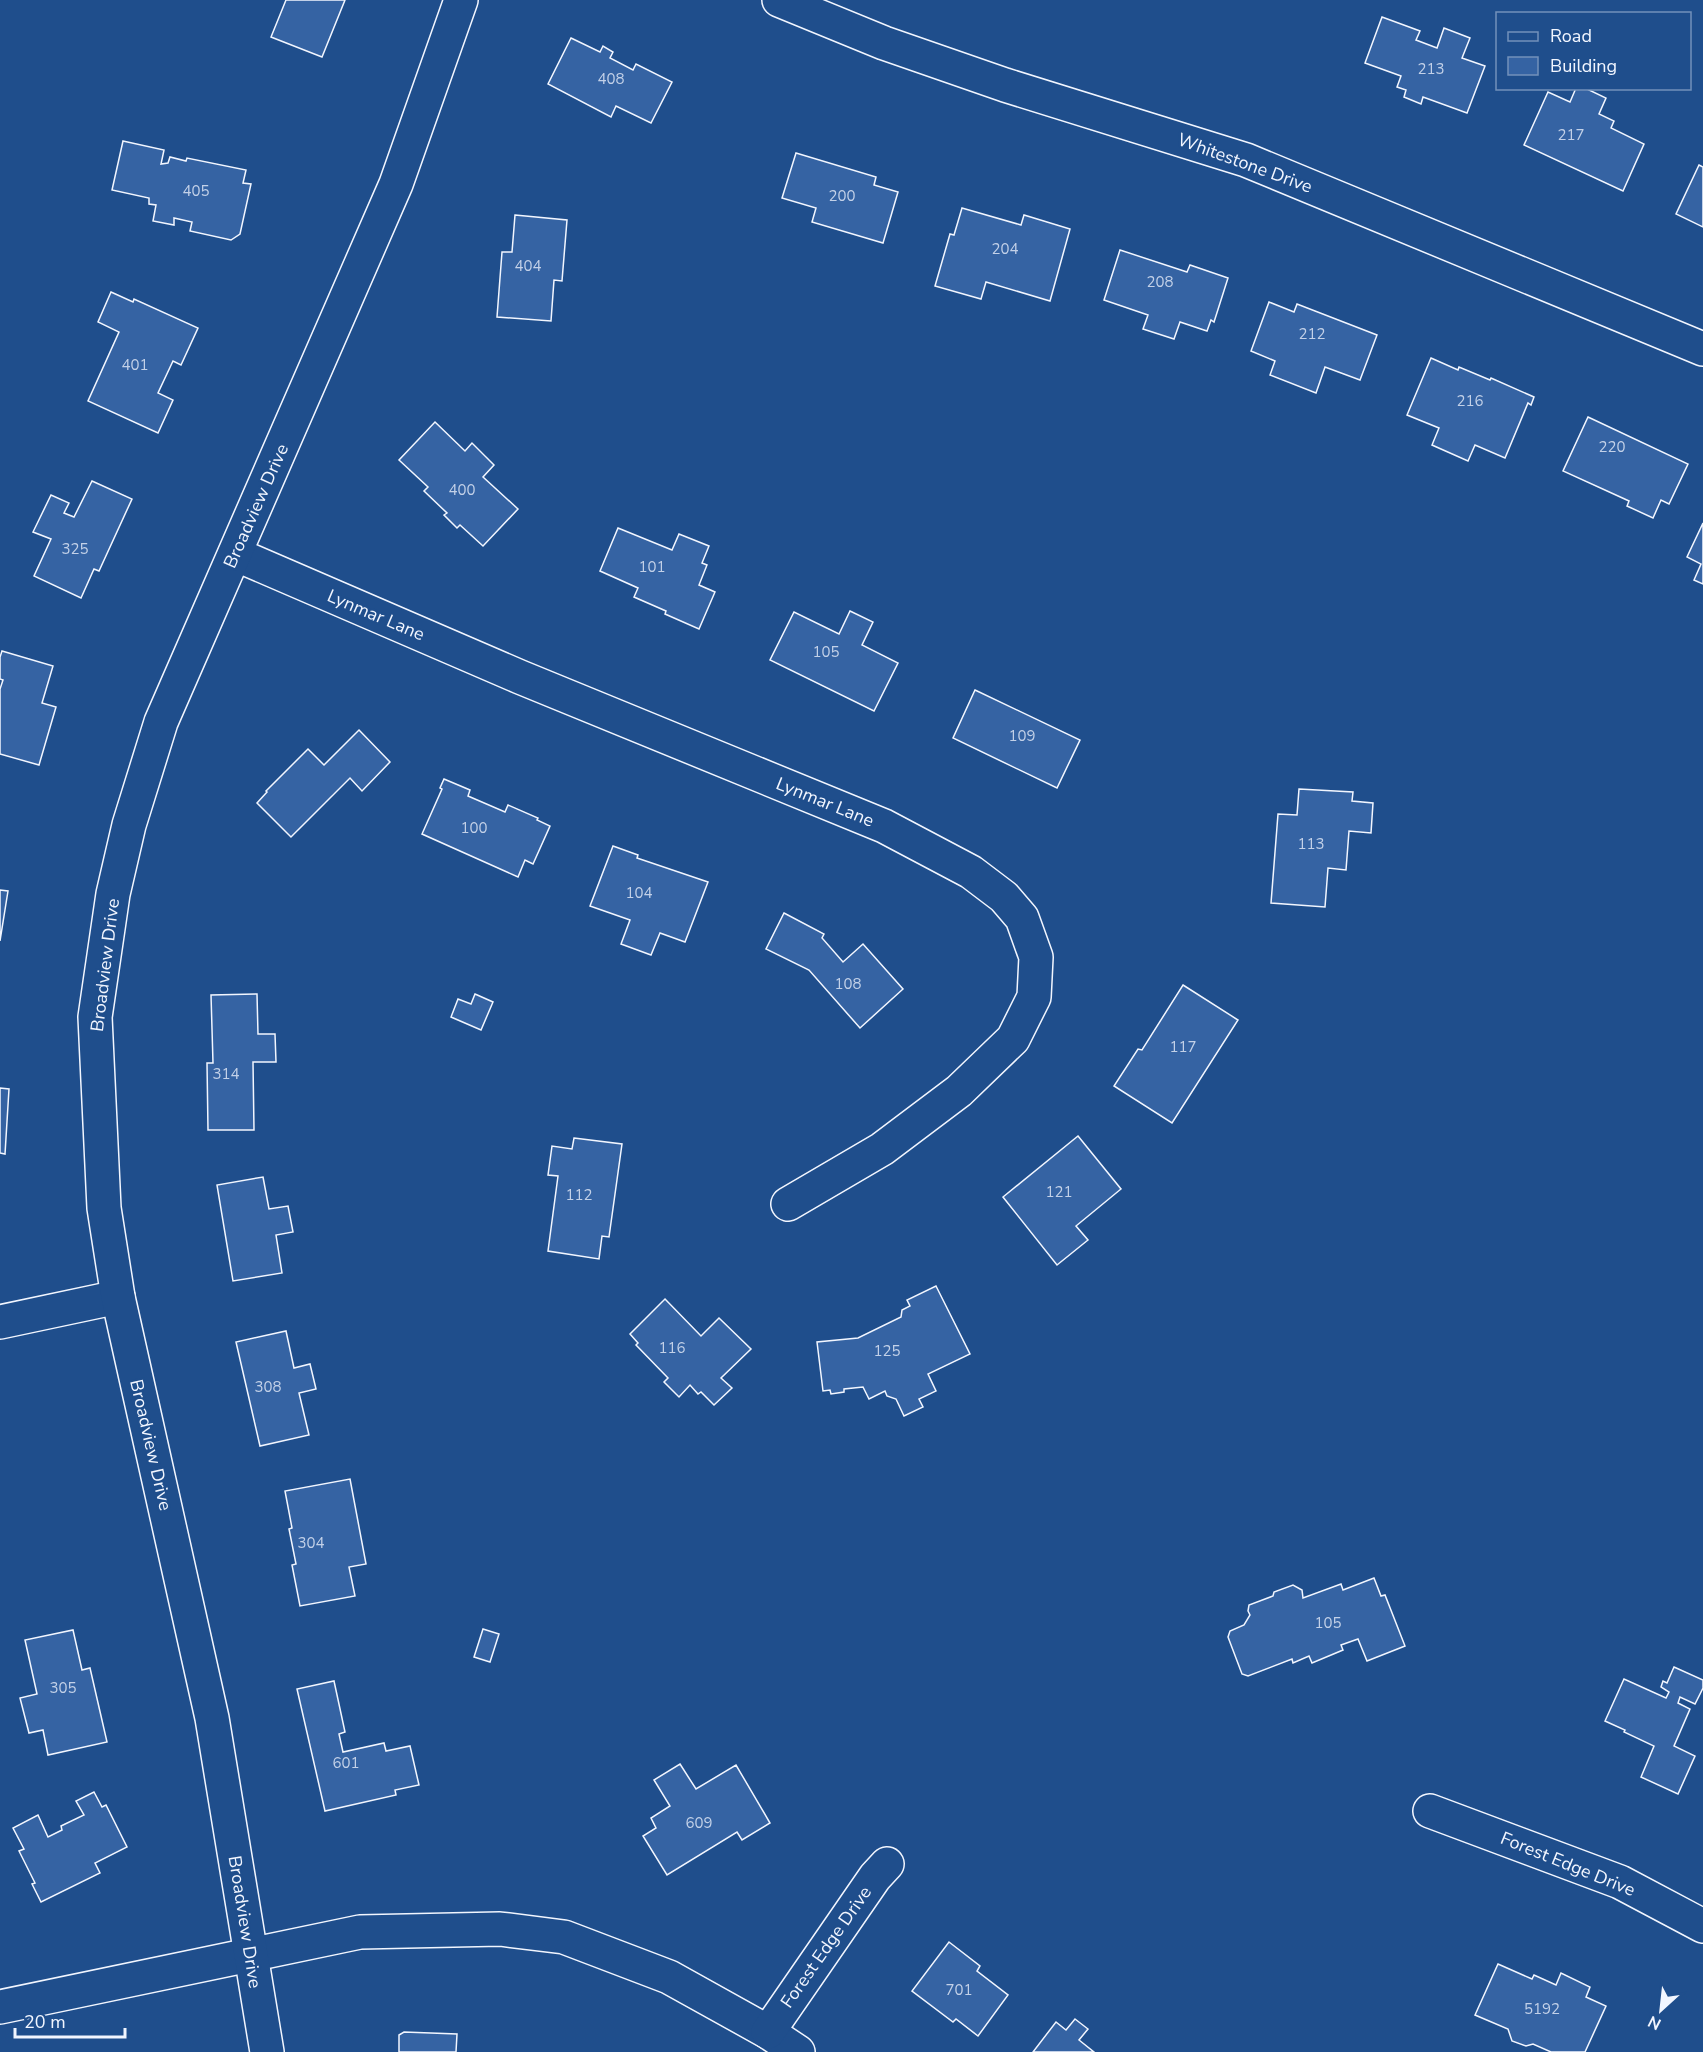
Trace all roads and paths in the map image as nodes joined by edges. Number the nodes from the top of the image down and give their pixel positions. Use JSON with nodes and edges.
{"nodes":[{"id":1,"x":461,"y":0,"type":"edge"},
{"id":2,"x":779,"y":0,"type":"edge"},
{"id":3,"x":1703,"y":349,"type":"edge"},
{"id":4,"x":235,"y":554,"type":"junction"},
{"id":5,"x":788,"y":1204,"type":"dead end"},
{"id":6,"x":118,"y":1297,"type":"junction"},
{"id":7,"x":0,"y":1322,"type":"edge"},
{"id":8,"x":1430,"y":1811,"type":"dead end"},
{"id":9,"x":886,"y":1864,"type":"dead end"},
{"id":10,"x":1703,"y":1926,"type":"edge"},
{"id":11,"x":251,"y":1953,"type":"junction"},
{"id":12,"x":0,"y":2007,"type":"edge"},
{"id":13,"x":768,"y":2032,"type":"junction"},
{"id":14,"x":267,"y":2052,"type":"edge"},
{"id":15,"x":798,"y":2052,"type":"edge"}],
"edges":[{"from":1,"to":4,"type":"street","name":"Broadview Drive"},
{"from":2,"to":3,"type":"street","name":"Whitestone Drive"},
{"from":4,"to":5,"type":"street","name":"Lynmar Lane"},
{"from":4,"to":6,"type":"street","name":"Broadview Drive"},
{"from":6,"to":7,"type":"street"},
{"from":6,"to":11,"type":"street","name":"Broadview Drive"},
{"from":8,"to":10,"type":"street","name":"Forest Edge Drive"},
{"from":9,"to":13,"type":"street","name":"Forest Edge Drive"},
{"from":11,"to":12,"type":"street"},
{"from":11,"to":13,"type":"street"},
{"from":11,"to":14,"type":"street","name":"Broadview Drive"},
{"from":13,"to":15,"type":"street"}]}
